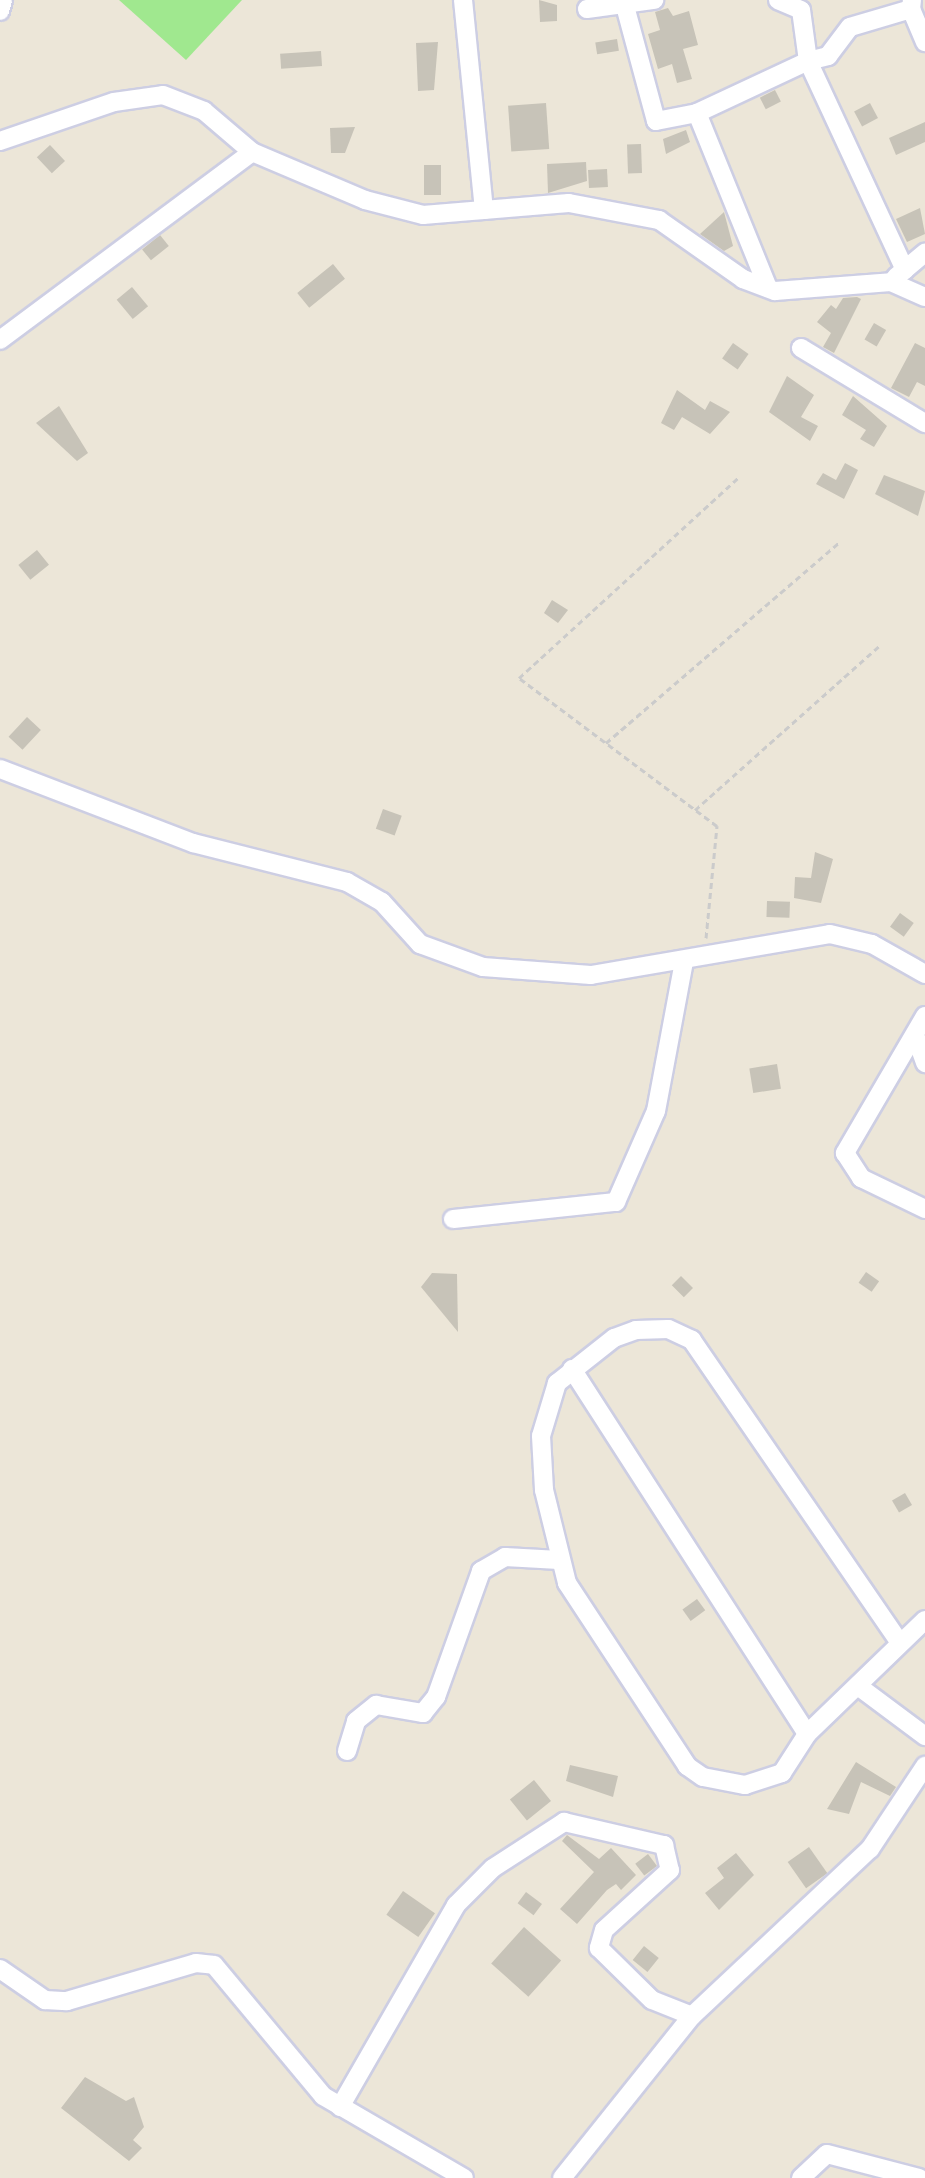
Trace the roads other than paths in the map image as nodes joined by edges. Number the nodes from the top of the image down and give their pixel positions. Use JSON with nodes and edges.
{"nodes":[{"id":1,"x":3,"y":0,"type":"edge"},
{"id":2,"x":463,"y":0,"type":"edge"},
{"id":3,"x":654,"y":0,"type":"edge"},
{"id":4,"x":778,"y":0,"type":"edge"},
{"id":5,"x":912,"y":4,"type":"edge"},
{"id":6,"x":801,"y":5,"type":"edge"},
{"id":7,"x":625,"y":6,"type":"junction"},
{"id":8,"x":587,"y":9,"type":"dead end"},
{"id":9,"x":0,"y":11,"type":"edge"},
{"id":10,"x":925,"y":42,"type":"edge"},
{"id":11,"x":808,"y":61,"type":"junction"},
{"id":12,"x":697,"y":113,"type":"junction"},
{"id":13,"x":0,"y":141,"type":"edge"},
{"id":14,"x":252,"y":152,"type":"junction"},
{"id":15,"x":484,"y":210,"type":"junction"},
{"id":16,"x":925,"y":253,"type":"edge"},
{"id":17,"x":898,"y":276,"type":"junction"},
{"id":18,"x":768,"y":288,"type":"junction"},
{"id":19,"x":925,"y":297,"type":"edge"},
{"id":20,"x":0,"y":340,"type":"edge"},
{"id":21,"x":801,"y":348,"type":"dead end"},
{"id":22,"x":925,"y":423,"type":"edge"},
{"id":23,"x":0,"y":769,"type":"edge"},
{"id":24,"x":684,"y":962,"type":"junction"},
{"id":25,"x":925,"y":974,"type":"edge"},
{"id":26,"x":925,"y":1016,"type":"edge"},
{"id":27,"x":915,"y":1035,"type":"junction"},
{"id":28,"x":925,"y":1063,"type":"edge"},
{"id":29,"x":925,"y":1209,"type":"edge"},
{"id":30,"x":453,"y":1219,"type":"dead end"},
{"id":31,"x":572,"y":1369,"type":"junction"},
{"id":32,"x":559,"y":1560,"type":"junction"},
{"id":33,"x":925,"y":1620,"type":"edge"},
{"id":34,"x":900,"y":1643,"type":"junction"},
{"id":35,"x":858,"y":1686,"type":"junction"},
{"id":36,"x":807,"y":1734,"type":"junction"},
{"id":37,"x":925,"y":1736,"type":"edge"},
{"id":38,"x":347,"y":1751,"type":"dead end"},
{"id":39,"x":925,"y":1766,"type":"edge"},
{"id":40,"x":0,"y":1969,"type":"edge"},
{"id":41,"x":692,"y":2016,"type":"junction"},
{"id":42,"x":340,"y":2107,"type":"junction"},
{"id":43,"x":464,"y":2178,"type":"edge"},
{"id":44,"x":562,"y":2178,"type":"edge"},
{"id":45,"x":801,"y":2178,"type":"edge"},
{"id":46,"x":919,"y":2178,"type":"edge"}],
"edges":[{"from":1,"to":9,"type":"street"},
{"from":2,"to":15,"type":"street"},
{"from":3,"to":7,"type":"street"},
{"from":4,"to":6,"type":"street"},
{"from":5,"to":10,"type":"street"},
{"from":5,"to":11,"type":"street"},
{"from":6,"to":11,"type":"street"},
{"from":7,"to":8,"type":"street"},
{"from":7,"to":12,"type":"street"},
{"from":11,"to":12,"type":"street"},
{"from":11,"to":17,"type":"street"},
{"from":12,"to":18,"type":"street"},
{"from":13,"to":14,"type":"street"},
{"from":14,"to":15,"type":"street"},
{"from":14,"to":20,"type":"street"},
{"from":15,"to":18,"type":"street"},
{"from":16,"to":17,"type":"street"},
{"from":17,"to":18,"type":"street"},
{"from":17,"to":19,"type":"street"},
{"from":21,"to":22,"type":"street"},
{"from":23,"to":24,"type":"street"},
{"from":24,"to":25,"type":"street"},
{"from":24,"to":30,"type":"street"},
{"from":26,"to":27,"type":"street"},
{"from":27,"to":28,"type":"street"},
{"from":27,"to":29,"type":"street"},
{"from":31,"to":32,"type":"street"},
{"from":31,"to":34,"type":"street"},
{"from":31,"to":36,"type":"street"},
{"from":32,"to":36,"type":"street"},
{"from":32,"to":38,"type":"street"},
{"from":33,"to":34,"type":"street"},
{"from":34,"to":35,"type":"street"},
{"from":35,"to":36,"type":"street"},
{"from":35,"to":37,"type":"street"},
{"from":39,"to":41,"type":"street"},
{"from":40,"to":42,"type":"street"},
{"from":41,"to":42,"type":"street"},
{"from":41,"to":44,"type":"street"},
{"from":42,"to":43,"type":"street"},
{"from":45,"to":46,"type":"street"}]}
